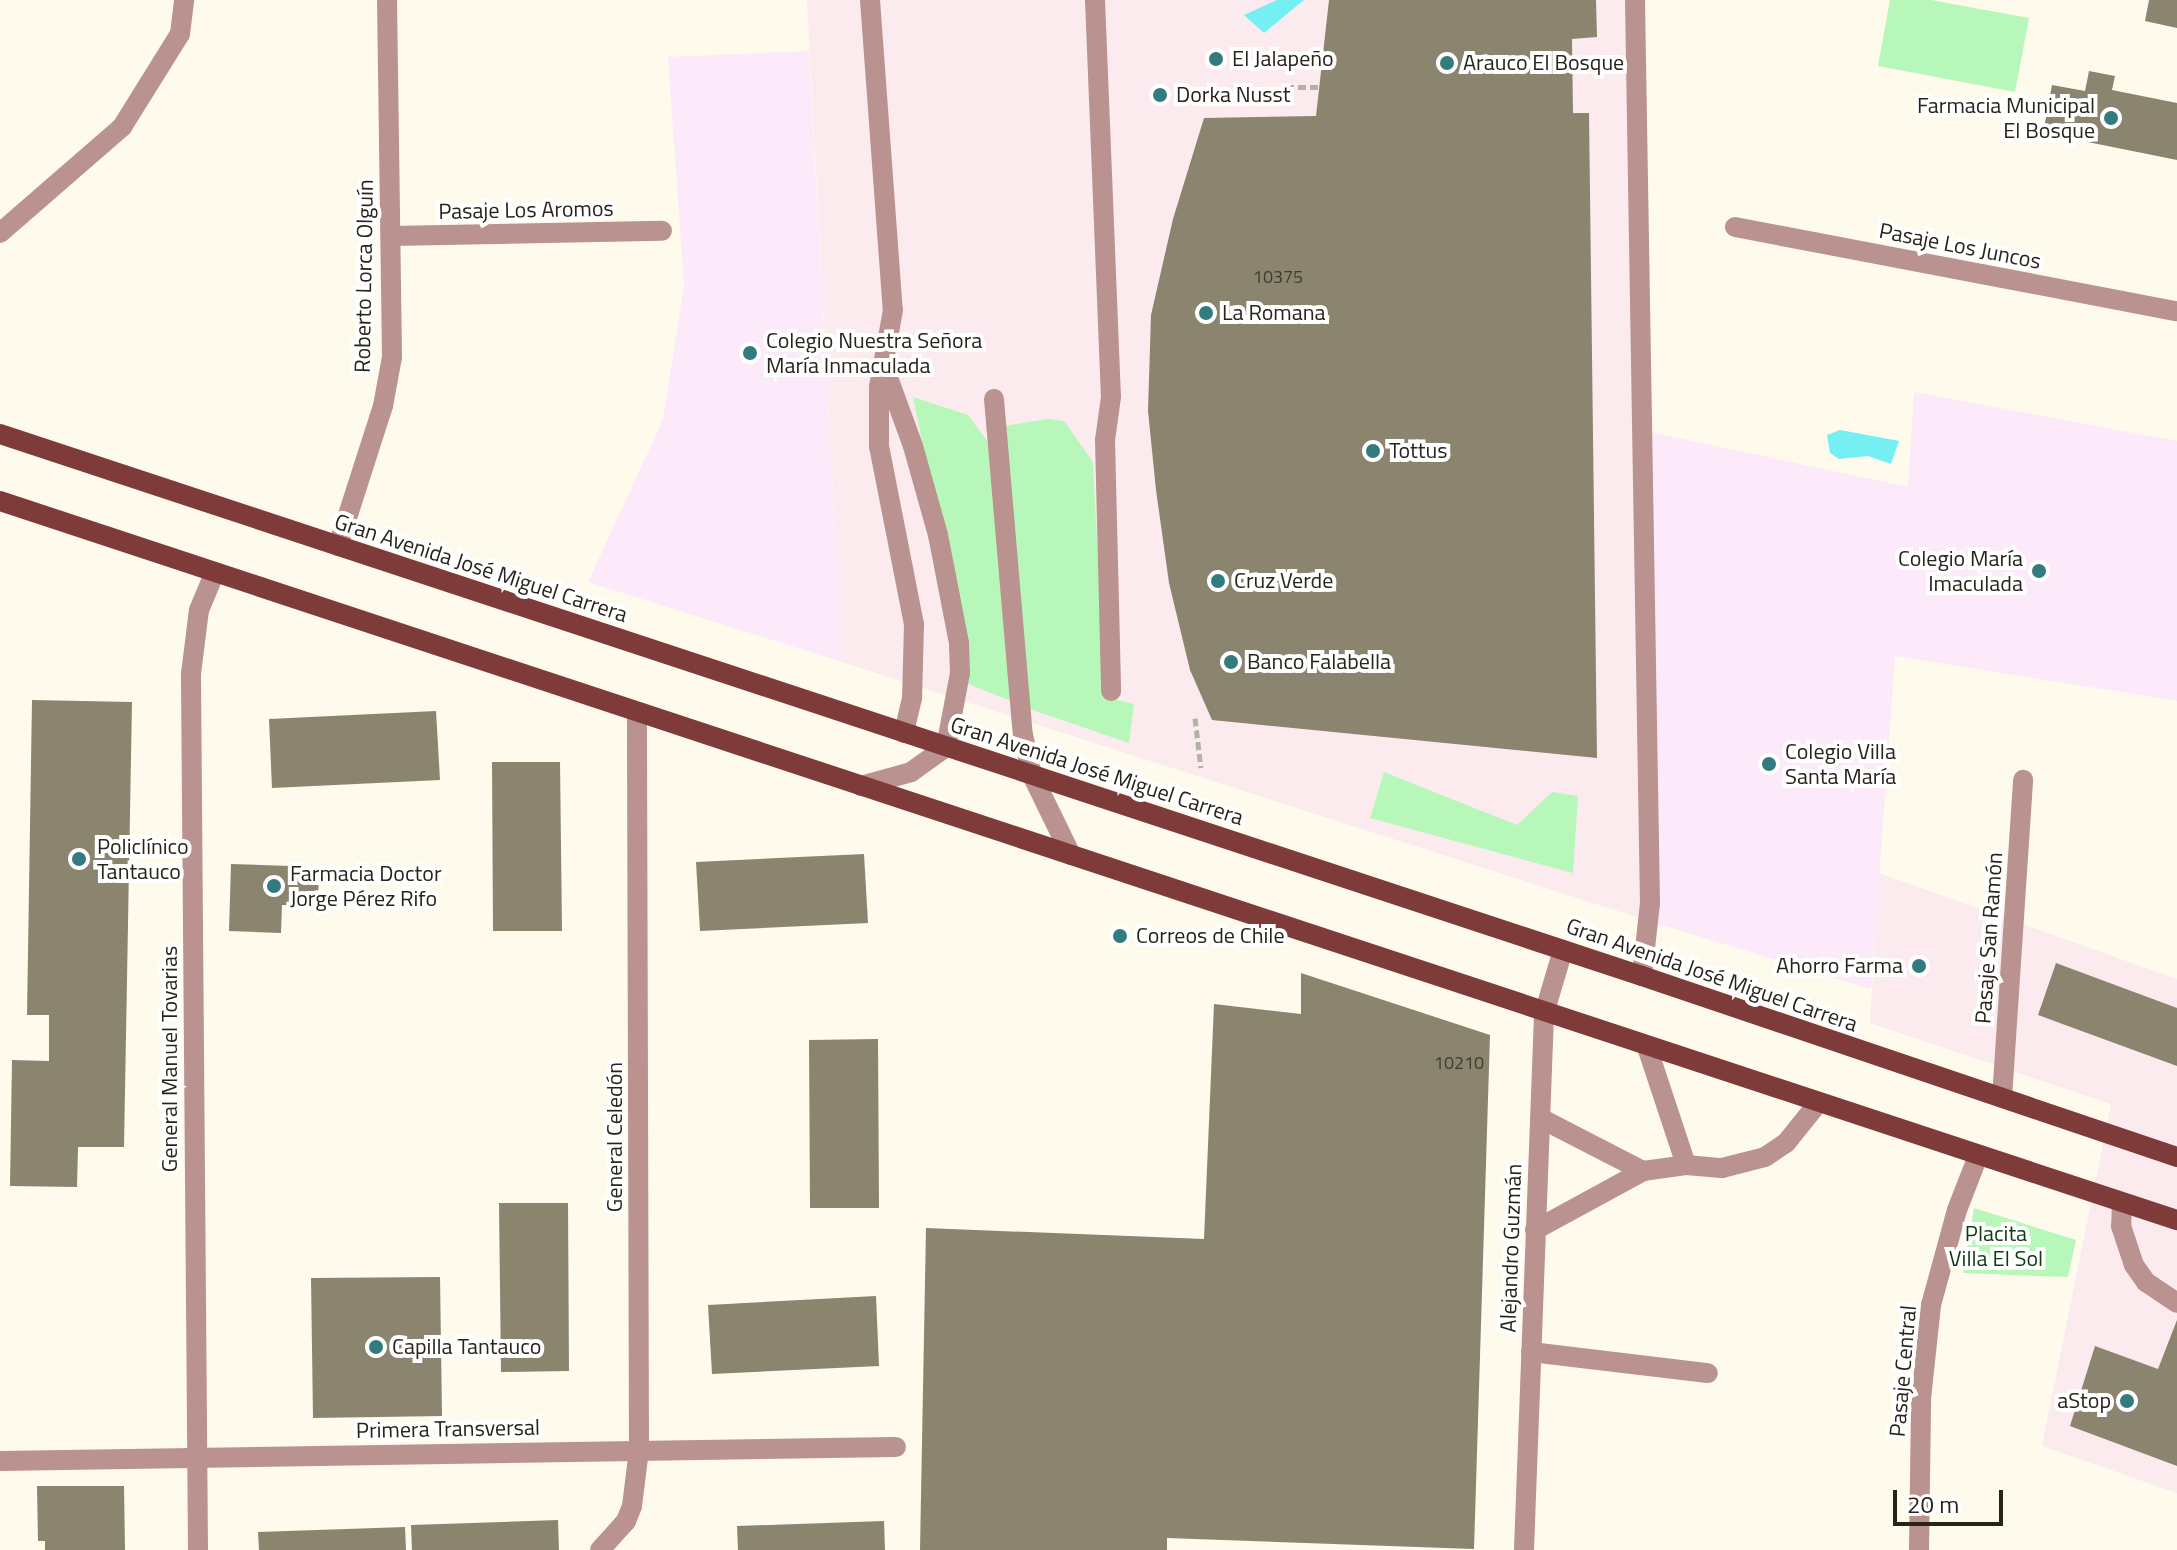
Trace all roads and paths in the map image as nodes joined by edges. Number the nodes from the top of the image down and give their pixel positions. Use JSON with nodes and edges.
{"nodes":[{"id":1,"x":184,"y":0,"type":"edge"},
{"id":2,"x":387,"y":0,"type":"edge"},
{"id":3,"x":870,"y":0,"type":"edge"},
{"id":4,"x":1095,"y":0,"type":"edge"},
{"id":5,"x":1635,"y":0,"type":"edge"},
{"id":6,"x":1286,"y":87,"type":"dead end"},
{"id":7,"x":1319,"y":87,"type":"dead end"},
{"id":8,"x":1735,"y":227,"type":"dead end"},
{"id":9,"x":662,"y":231,"type":"dead end"},
{"id":10,"x":0,"y":233,"type":"edge"},
{"id":11,"x":391,"y":236,"type":"junction"},
{"id":12,"x":2177,"y":311,"type":"edge"},
{"id":13,"x":882,"y":360,"type":"junction"},
{"id":14,"x":994,"y":399,"type":"dead end"},
{"id":15,"x":0,"y":434,"type":"edge"},
{"id":16,"x":0,"y":501,"type":"edge"},
{"id":17,"x":338,"y":546,"type":"junction"},
{"id":18,"x":215,"y":572,"type":"junction"},
{"id":19,"x":1111,"y":691,"type":"dead end"},
{"id":20,"x":637,"y":712,"type":"junction"},
{"id":21,"x":1195,"y":718,"type":"dead end"},
{"id":22,"x":904,"y":733,"type":"junction"},
{"id":23,"x":946,"y":747,"type":"junction"},
{"id":24,"x":1201,"y":768,"type":"dead end"},
{"id":25,"x":1032,"y":775,"type":"junction"},
{"id":26,"x":2023,"y":780,"type":"dead end"},
{"id":27,"x":861,"y":786,"type":"junction"},
{"id":28,"x":1071,"y":855,"type":"junction"},
{"id":29,"x":1563,"y":950,"type":"junction"},
{"id":30,"x":1642,"y":976,"type":"junction"},
{"id":31,"x":1544,"y":1014,"type":"junction"},
{"id":32,"x":1647,"y":1047,"type":"junction"},
{"id":33,"x":2002,"y":1098,"type":"junction"},
{"id":34,"x":1818,"y":1103,"type":"junction"},
{"id":35,"x":1540,"y":1118,"type":"junction"},
{"id":36,"x":1978,"y":1156,"type":"junction"},
{"id":37,"x":2177,"y":1157,"type":"edge"},
{"id":38,"x":1686,"y":1165,"type":"junction"},
{"id":39,"x":1643,"y":1171,"type":"junction"},
{"id":40,"x":2122,"y":1203,"type":"junction"},
{"id":41,"x":2177,"y":1220,"type":"edge"},
{"id":42,"x":1535,"y":1230,"type":"junction"},
{"id":43,"x":2177,"y":1303,"type":"edge"},
{"id":44,"x":1531,"y":1352,"type":"junction"},
{"id":45,"x":1708,"y":1373,"type":"dead end"},
{"id":46,"x":896,"y":1447,"type":"dead end"},
{"id":47,"x":639,"y":1450,"type":"junction"},
{"id":48,"x":197,"y":1457,"type":"junction"},
{"id":49,"x":0,"y":1461,"type":"edge"},
{"id":50,"x":198,"y":1550,"type":"edge"},
{"id":51,"x":600,"y":1550,"type":"edge"},
{"id":52,"x":1524,"y":1550,"type":"edge"},
{"id":53,"x":1919,"y":1550,"type":"edge"}],
"edges":[{"from":1,"to":10,"type":"street"},
{"from":2,"to":11,"type":"street","name":"Roberto Lorca Olguín"},
{"from":3,"to":13,"type":"street"},
{"from":4,"to":19,"type":"street"},
{"from":5,"to":30,"type":"street"},
{"from":6,"to":7,"type":"path"},
{"from":8,"to":12,"type":"street","name":"Pasaje Los Juncos"},
{"from":9,"to":11,"type":"street","name":"Pasaje Los Aromos"},
{"from":11,"to":17,"type":"street","name":"Roberto Lorca Olguín"},
{"from":13,"to":22,"type":"street"},
{"from":13,"to":23,"type":"street"},
{"from":14,"to":25,"type":"street"},
{"from":15,"to":17,"type":"main road","name":"Gran Avenida José Miguel Carrera"},
{"from":16,"to":18,"type":"main road"},
{"from":17,"to":22,"type":"main road","name":"Gran Avenida José Miguel Carrera"},
{"from":18,"to":20,"type":"main road"},
{"from":18,"to":48,"type":"street","name":"General Manuel Tovarias"},
{"from":20,"to":27,"type":"main road"},
{"from":20,"to":47,"type":"street","name":"General Celedón"},
{"from":21,"to":24,"type":"path"},
{"from":22,"to":23,"type":"main road","name":"Gran Avenida José Miguel Carrera"},
{"from":23,"to":25,"type":"main road","name":"Gran Avenida José Miguel Carrera"},
{"from":23,"to":27,"type":"street"},
{"from":25,"to":28,"type":"street"},
{"from":25,"to":29,"type":"main road","name":"Gran Avenida José Miguel Carrera"},
{"from":26,"to":33,"type":"street","name":"Pasaje San Ramón"},
{"from":27,"to":28,"type":"main road"},
{"from":28,"to":31,"type":"main road"},
{"from":29,"to":30,"type":"main road","name":"Gran Avenida José Miguel Carrera"},
{"from":29,"to":31,"type":"street","name":"Alejandro Guzmán"},
{"from":30,"to":33,"type":"main road","name":"Gran Avenida José Miguel Carrera"},
{"from":31,"to":32,"type":"main road"},
{"from":31,"to":35,"type":"street","name":"Alejandro Guzmán"},
{"from":32,"to":34,"type":"main road"},
{"from":32,"to":38,"type":"street"},
{"from":33,"to":37,"type":"main road","name":"Gran Avenida José Miguel Carrera"},
{"from":34,"to":36,"type":"main road"},
{"from":34,"to":38,"type":"street"},
{"from":35,"to":39,"type":"street"},
{"from":35,"to":42,"type":"street","name":"Alejandro Guzmán"},
{"from":36,"to":40,"type":"main road"},
{"from":36,"to":53,"type":"street","name":"Pasaje Central"},
{"from":38,"to":39,"type":"street"},
{"from":39,"to":42,"type":"street"},
{"from":40,"to":41,"type":"main road"},
{"from":40,"to":43,"type":"street"},
{"from":42,"to":44,"type":"street","name":"Alejandro Guzmán"},
{"from":44,"to":45,"type":"street"},
{"from":44,"to":52,"type":"street","name":"Alejandro Guzmán"},
{"from":46,"to":47,"type":"street","name":"Primera Transversal"},
{"from":47,"to":48,"type":"street","name":"Primera Transversal"},
{"from":47,"to":51,"type":"street","name":"General Celedón"},
{"from":48,"to":49,"type":"street","name":"Primera Transversal"},
{"from":48,"to":50,"type":"street","name":"General Manuel Tovarias"}]}
